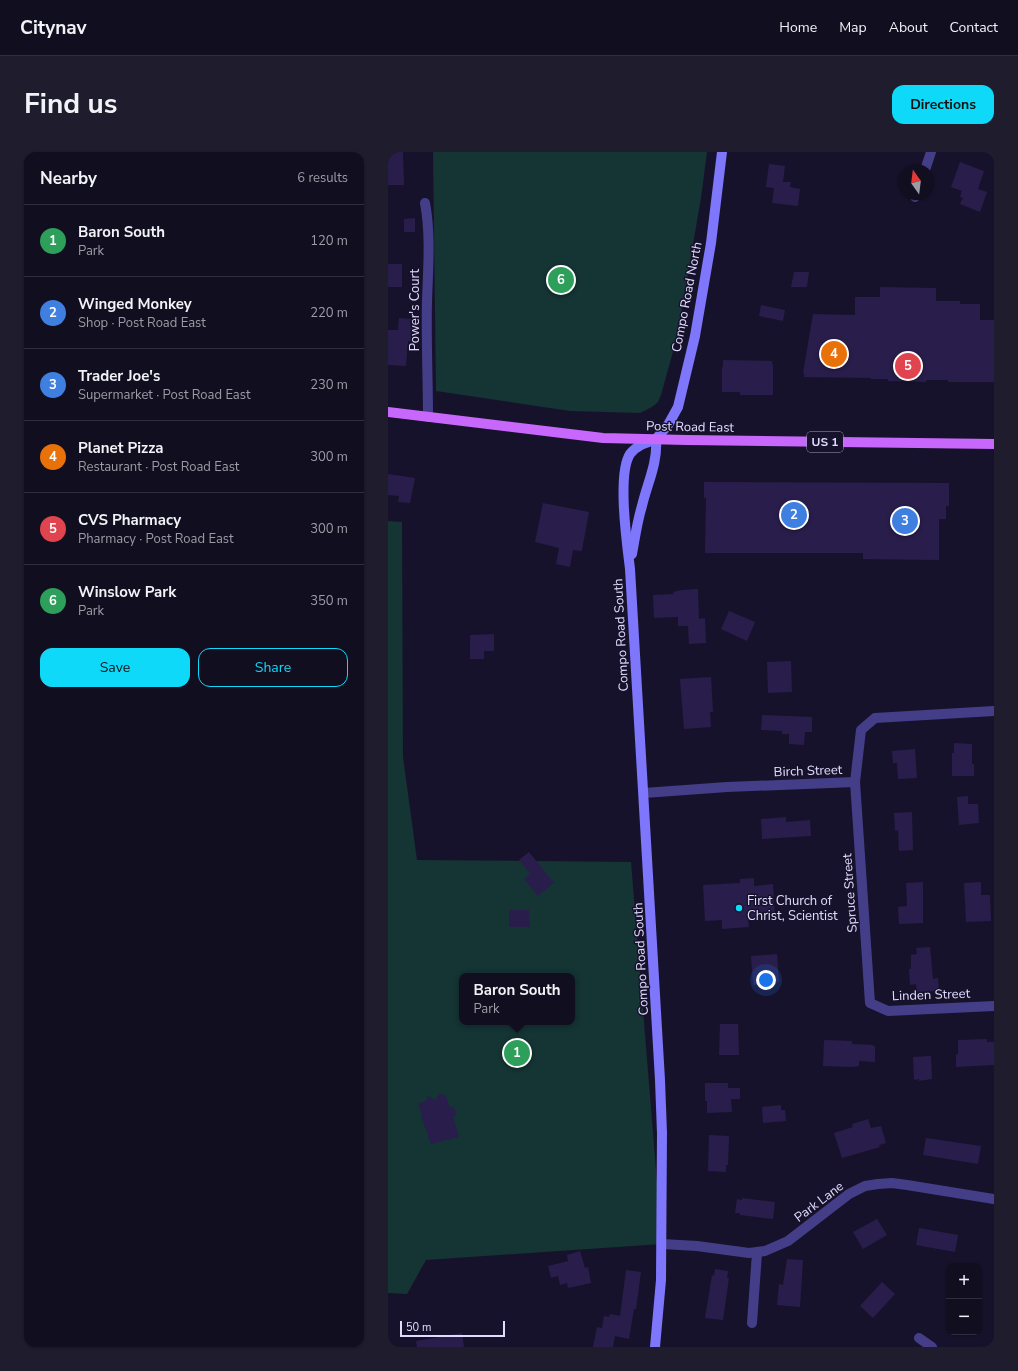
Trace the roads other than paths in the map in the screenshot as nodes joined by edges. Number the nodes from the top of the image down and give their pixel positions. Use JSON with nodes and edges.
{"nodes":[{"id":1,"x":722,"y":152,"type":"edge"},
{"id":2,"x":931,"y":152,"type":"edge"},
{"id":3,"x":926,"y":164,"type":"edge"},
{"id":4,"x":425,"y":203,"type":"dead end"},
{"id":5,"x":388,"y":412,"type":"edge"},
{"id":6,"x":428,"y":417,"type":"junction"},
{"id":7,"x":656,"y":440,"type":"junction"},
{"id":8,"x":994,"y":444,"type":"edge"},
{"id":9,"x":630,"y":569,"type":"junction"},
{"id":10,"x":994,"y":711,"type":"edge"},
{"id":11,"x":855,"y":782,"type":"junction"},
{"id":12,"x":644,"y":793,"type":"junction"},
{"id":13,"x":870,"y":1003,"type":"joint"},
{"id":14,"x":994,"y":1006,"type":"edge"},
{"id":15,"x":994,"y":1199,"type":"edge"},
{"id":16,"x":662,"y":1244,"type":"junction"},
{"id":17,"x":757,"y":1253,"type":"junction"},
{"id":18,"x":752,"y":1323,"type":"dead end"},
{"id":19,"x":919,"y":1338,"type":"dead end"},
{"id":20,"x":656,"y":1347,"type":"edge"},
{"id":21,"x":932,"y":1347,"type":"edge"}],
"edges":[{"from":1,"to":7,"type":"main road","name":"Compo Road North"},
{"from":2,"to":3,"type":"street"},
{"from":4,"to":6,"type":"street","name":"Power's Court"},
{"from":5,"to":6,"type":"main road","name":"Post Road East","number":"US 1"},
{"from":6,"to":7,"type":"main road","name":"Post Road East","number":"US 1"},
{"from":7,"to":8,"type":"main road","name":"Post Road East","number":"US 1"},
{"from":7,"to":9,"type":"main road","name":"Compo Road South"},
{"from":7,"to":9,"type":"main road","name":"Compo Road South"},
{"from":9,"to":12,"type":"main road","name":"Compo Road South"},
{"from":10,"to":11,"type":"street","name":"Birch Street"},
{"from":11,"to":12,"type":"street","name":"Birch Street"},
{"from":11,"to":13,"type":"street","name":"Spruce Street"},
{"from":12,"to":16,"type":"main road","name":"Compo Road South"},
{"from":13,"to":14,"type":"street","name":"Linden Street"},
{"from":15,"to":17,"type":"street","name":"Park Lane"},
{"from":16,"to":17,"type":"street","name":"Park Lane"},
{"from":16,"to":20,"type":"main road","name":"Compo Road South"},
{"from":17,"to":18,"type":"street"},
{"from":19,"to":21,"type":"street"}]}
